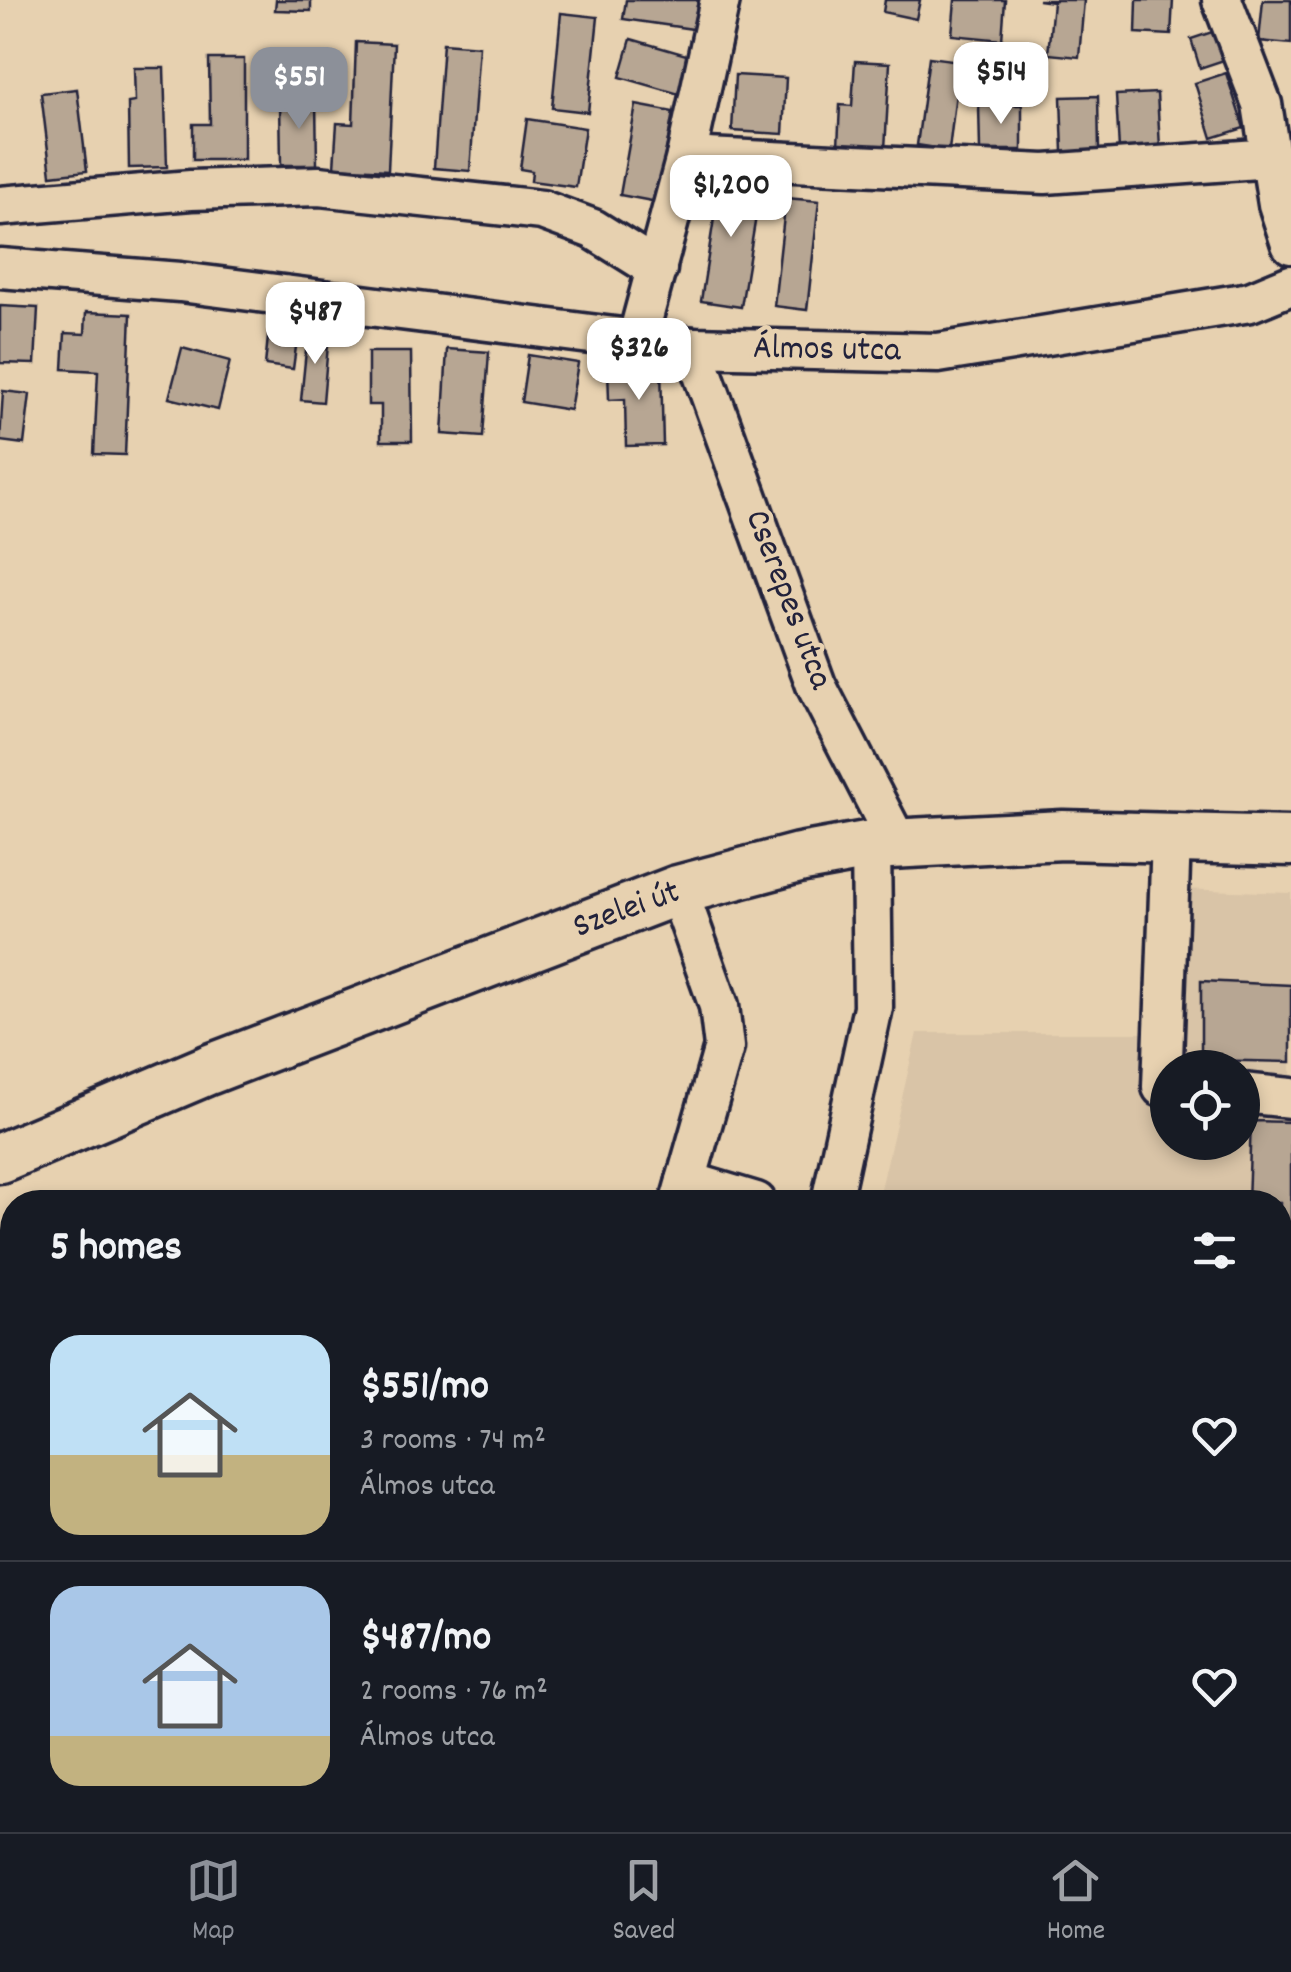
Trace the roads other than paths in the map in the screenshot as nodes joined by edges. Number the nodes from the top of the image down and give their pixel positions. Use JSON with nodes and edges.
{"nodes":[{"id":1,"x":720,"y":0,"type":"edge"},
{"id":2,"x":1222,"y":0,"type":"edge"},
{"id":3,"x":686,"y":157,"type":"junction"},
{"id":4,"x":1272,"y":158,"type":"junction"},
{"id":5,"x":0,"y":206,"type":"edge"},
{"id":6,"x":1291,"y":244,"type":"edge"},
{"id":7,"x":0,"y":268,"type":"edge"},
{"id":8,"x":657,"y":269,"type":"junction"},
{"id":9,"x":1291,"y":284,"type":"edge"},
{"id":10,"x":636,"y":340,"type":"junction"},
{"id":11,"x":693,"y":348,"type":"junction"},
{"id":12,"x":1171,"y":838,"type":"junction"},
{"id":13,"x":1291,"y":841,"type":"edge"},
{"id":14,"x":884,"y":844,"type":"junction"},
{"id":15,"x":678,"y":890,"type":"junction"},
{"id":16,"x":1163,"y":1050,"type":"edge"},
{"id":17,"x":1260,"y":1095,"type":"edge"},
{"id":18,"x":1291,"y":1098,"type":"edge"},
{"id":19,"x":0,"y":1158,"type":"edge"},
{"id":20,"x":684,"y":1190,"type":"edge"},
{"id":21,"x":834,"y":1190,"type":"edge"}],
"edges":[{"from":1,"to":3,"type":"street"},
{"from":2,"to":4,"type":"street"},
{"from":3,"to":4,"type":"street"},
{"from":3,"to":8,"type":"street"},
{"from":4,"to":6,"type":"street"},
{"from":5,"to":8,"type":"street"},
{"from":7,"to":10,"type":"street","name":"Álmos utca"},
{"from":8,"to":10,"type":"street"},
{"from":9,"to":11,"type":"street","name":"Álmos utca"},
{"from":10,"to":11,"type":"street","name":"Álmos utca"},
{"from":11,"to":14,"type":"street","name":"Cserepes utca"},
{"from":12,"to":13,"type":"main road","name":"Szelei út"},
{"from":12,"to":14,"type":"main road","name":"Szelei út"},
{"from":12,"to":16,"type":"street"},
{"from":14,"to":15,"type":"main road","name":"Szelei út"},
{"from":14,"to":21,"type":"street"},
{"from":15,"to":19,"type":"main road","name":"Szelei út"},
{"from":15,"to":20,"type":"street"},
{"from":17,"to":18,"type":"street"}]}
